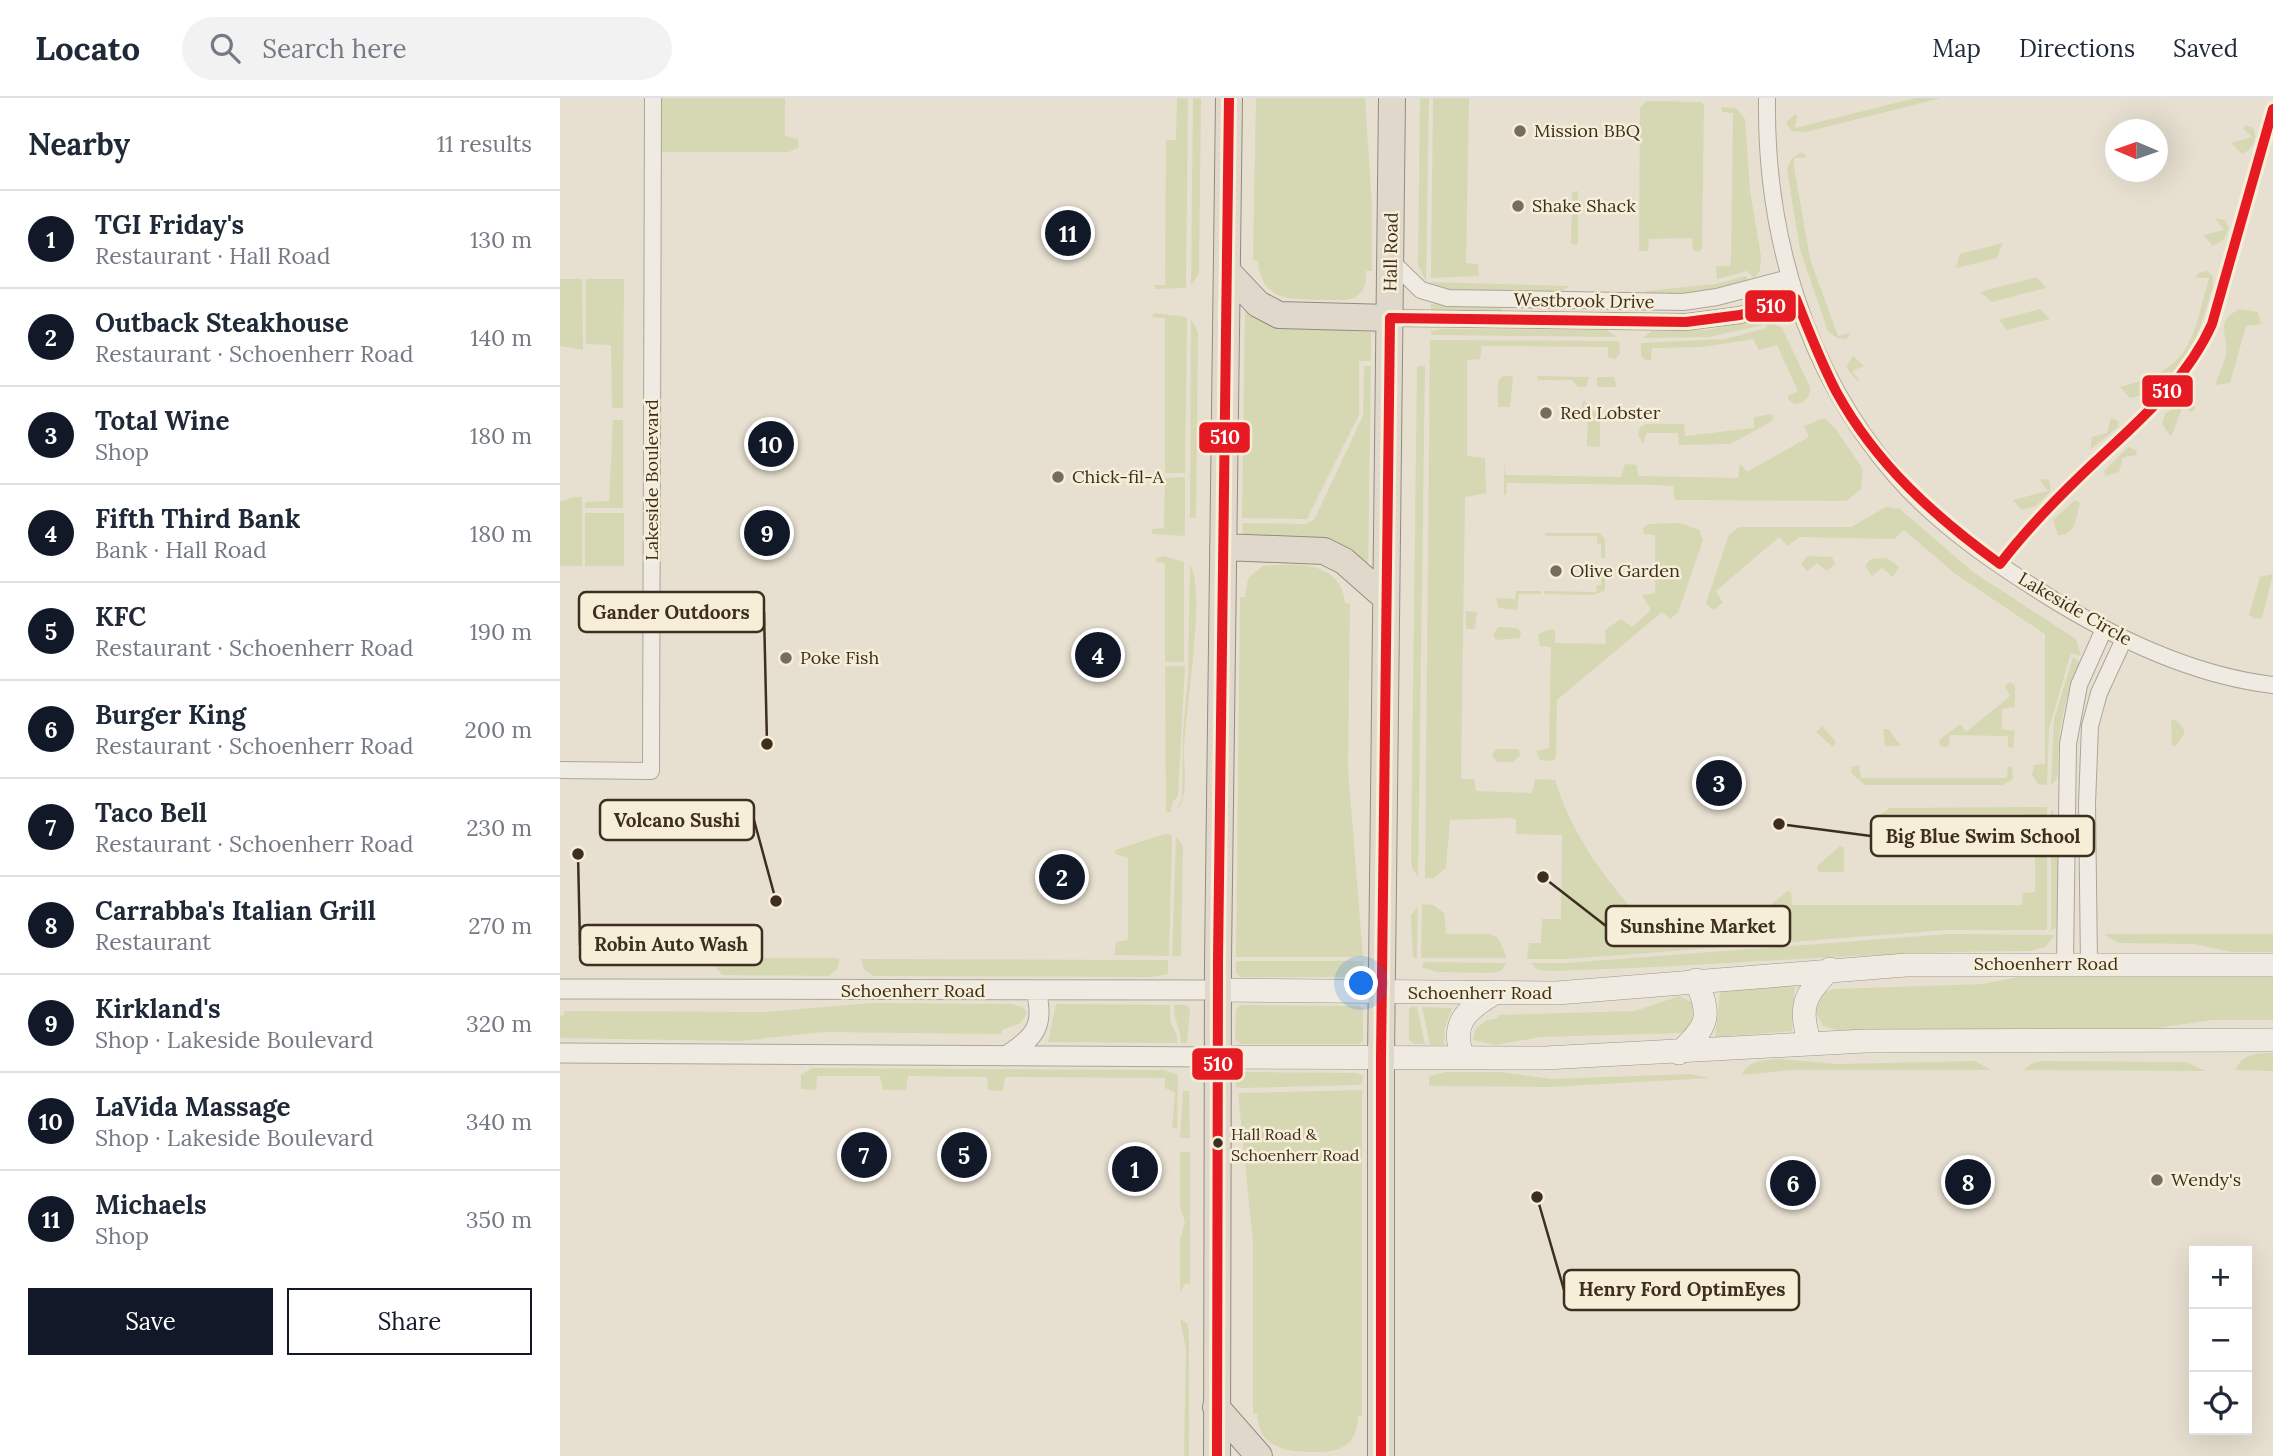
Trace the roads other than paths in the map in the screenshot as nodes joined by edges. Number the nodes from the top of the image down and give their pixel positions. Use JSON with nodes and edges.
{"nodes":[{"id":1,"x":653,"y":98,"type":"edge"},
{"id":2,"x":1228,"y":98,"type":"edge"},
{"id":3,"x":1392,"y":98,"type":"edge"},
{"id":4,"x":1767,"y":98,"type":"edge"},
{"id":5,"x":1390,"y":260,"type":"junction"},
{"id":6,"x":1227,"y":271,"type":"junction"},
{"id":7,"x":1789,"y":278,"type":"junction"},
{"id":8,"x":1796,"y":299,"type":"junction"},
{"id":9,"x":1390,"y":318,"type":"junction"},
{"id":10,"x":1223,"y":547,"type":"junction"},
{"id":11,"x":1386,"y":598,"type":"junction"},
{"id":12,"x":2104,"y":629,"type":"junction"},
{"id":13,"x":2124,"y":639,"type":"junction"},
{"id":14,"x":2273,"y":685,"type":"edge"},
{"id":15,"x":560,"y":770,"type":"edge"},
{"id":16,"x":2065,"y":964,"type":"junction"},
{"id":17,"x":2089,"y":964,"type":"junction"},
{"id":18,"x":2273,"y":964,"type":"edge"},
{"id":19,"x":1830,"y":969,"type":"junction"},
{"id":20,"x":1696,"y":980,"type":"junction"},
{"id":21,"x":560,"y":989,"type":"edge"},
{"id":22,"x":1217,"y":990,"type":"junction"},
{"id":23,"x":1036,"y":991,"type":"junction"},
{"id":24,"x":1382,"y":992,"type":"junction"},
{"id":25,"x":1493,"y":994,"type":"junction"},
{"id":26,"x":2273,"y":1040,"type":"edge"},
{"id":27,"x":1810,"y":1044,"type":"junction"},
{"id":28,"x":560,"y":1053,"type":"edge"},
{"id":29,"x":1679,"y":1053,"type":"junction"},
{"id":30,"x":1006,"y":1056,"type":"junction"},
{"id":31,"x":1218,"y":1057,"type":"junction"},
{"id":32,"x":1381,"y":1058,"type":"junction"},
{"id":33,"x":1463,"y":1058,"type":"junction"},
{"id":34,"x":1216,"y":1407,"type":"junction"},
{"id":35,"x":1217,"y":1456,"type":"edge"},
{"id":36,"x":1259,"y":1456,"type":"edge"},
{"id":37,"x":1381,"y":1456,"type":"edge"}],
"edges":[{"from":1,"to":15,"type":"street","name":"Lakeside Boulevard"},
{"from":2,"to":6,"type":"highway"},
{"from":3,"to":5,"type":"highway","name":"Hall Road"},
{"from":4,"to":7,"type":"street","name":"Lakeside Circle"},
{"from":5,"to":7,"type":"street","name":"Westbrook Drive"},
{"from":5,"to":9,"type":"highway","name":"Hall Road"},
{"from":6,"to":9,"type":"highway"},
{"from":6,"to":10,"type":"highway"},
{"from":7,"to":8,"type":"street","name":"Lakeside Circle"},
{"from":8,"to":9,"type":"street","name":"Westbrook Drive"},
{"from":8,"to":12,"type":"street","name":"Lakeside Circle"},
{"from":9,"to":11,"type":"highway","name":"Hall Road"},
{"from":10,"to":11,"type":"highway"},
{"from":10,"to":22,"type":"highway"},
{"from":11,"to":24,"type":"highway","name":"Hall Road"},
{"from":12,"to":13,"type":"street","name":"Lakeside Circle"},
{"from":12,"to":16,"type":"street"},
{"from":13,"to":14,"type":"street","name":"Lakeside Circle"},
{"from":13,"to":17,"type":"street"},
{"from":16,"to":17,"type":"main road","name":"Schoenherr Road"},
{"from":16,"to":19,"type":"main road","name":"Schoenherr Road"},
{"from":17,"to":18,"type":"main road","name":"Schoenherr Road"},
{"from":19,"to":20,"type":"main road","name":"Schoenherr Road"},
{"from":19,"to":27,"type":"main road"},
{"from":20,"to":25,"type":"main road","name":"Schoenherr Road"},
{"from":20,"to":29,"type":"main road"},
{"from":21,"to":23,"type":"street","name":"Schoenherr Road"},
{"from":22,"to":23,"type":"street","name":"Schoenherr Road"},
{"from":22,"to":24,"type":"main road","name":"Schoenherr Road"},
{"from":22,"to":31,"type":"highway"},
{"from":23,"to":30,"type":"street"},
{"from":24,"to":25,"type":"main road","name":"Schoenherr Road"},
{"from":24,"to":32,"type":"highway","name":"Hall Road"},
{"from":25,"to":33,"type":"main road"},
{"from":26,"to":27,"type":"main road"},
{"from":27,"to":29,"type":"main road"},
{"from":28,"to":30,"type":"street"},
{"from":29,"to":33,"type":"main road"},
{"from":30,"to":31,"type":"street"},
{"from":31,"to":32,"type":"main road"},
{"from":31,"to":34,"type":"highway"},
{"from":32,"to":33,"type":"main road"},
{"from":32,"to":37,"type":"highway","name":"Hall Road"},
{"from":34,"to":35,"type":"highway"},
{"from":34,"to":36,"type":"highway"}]}
